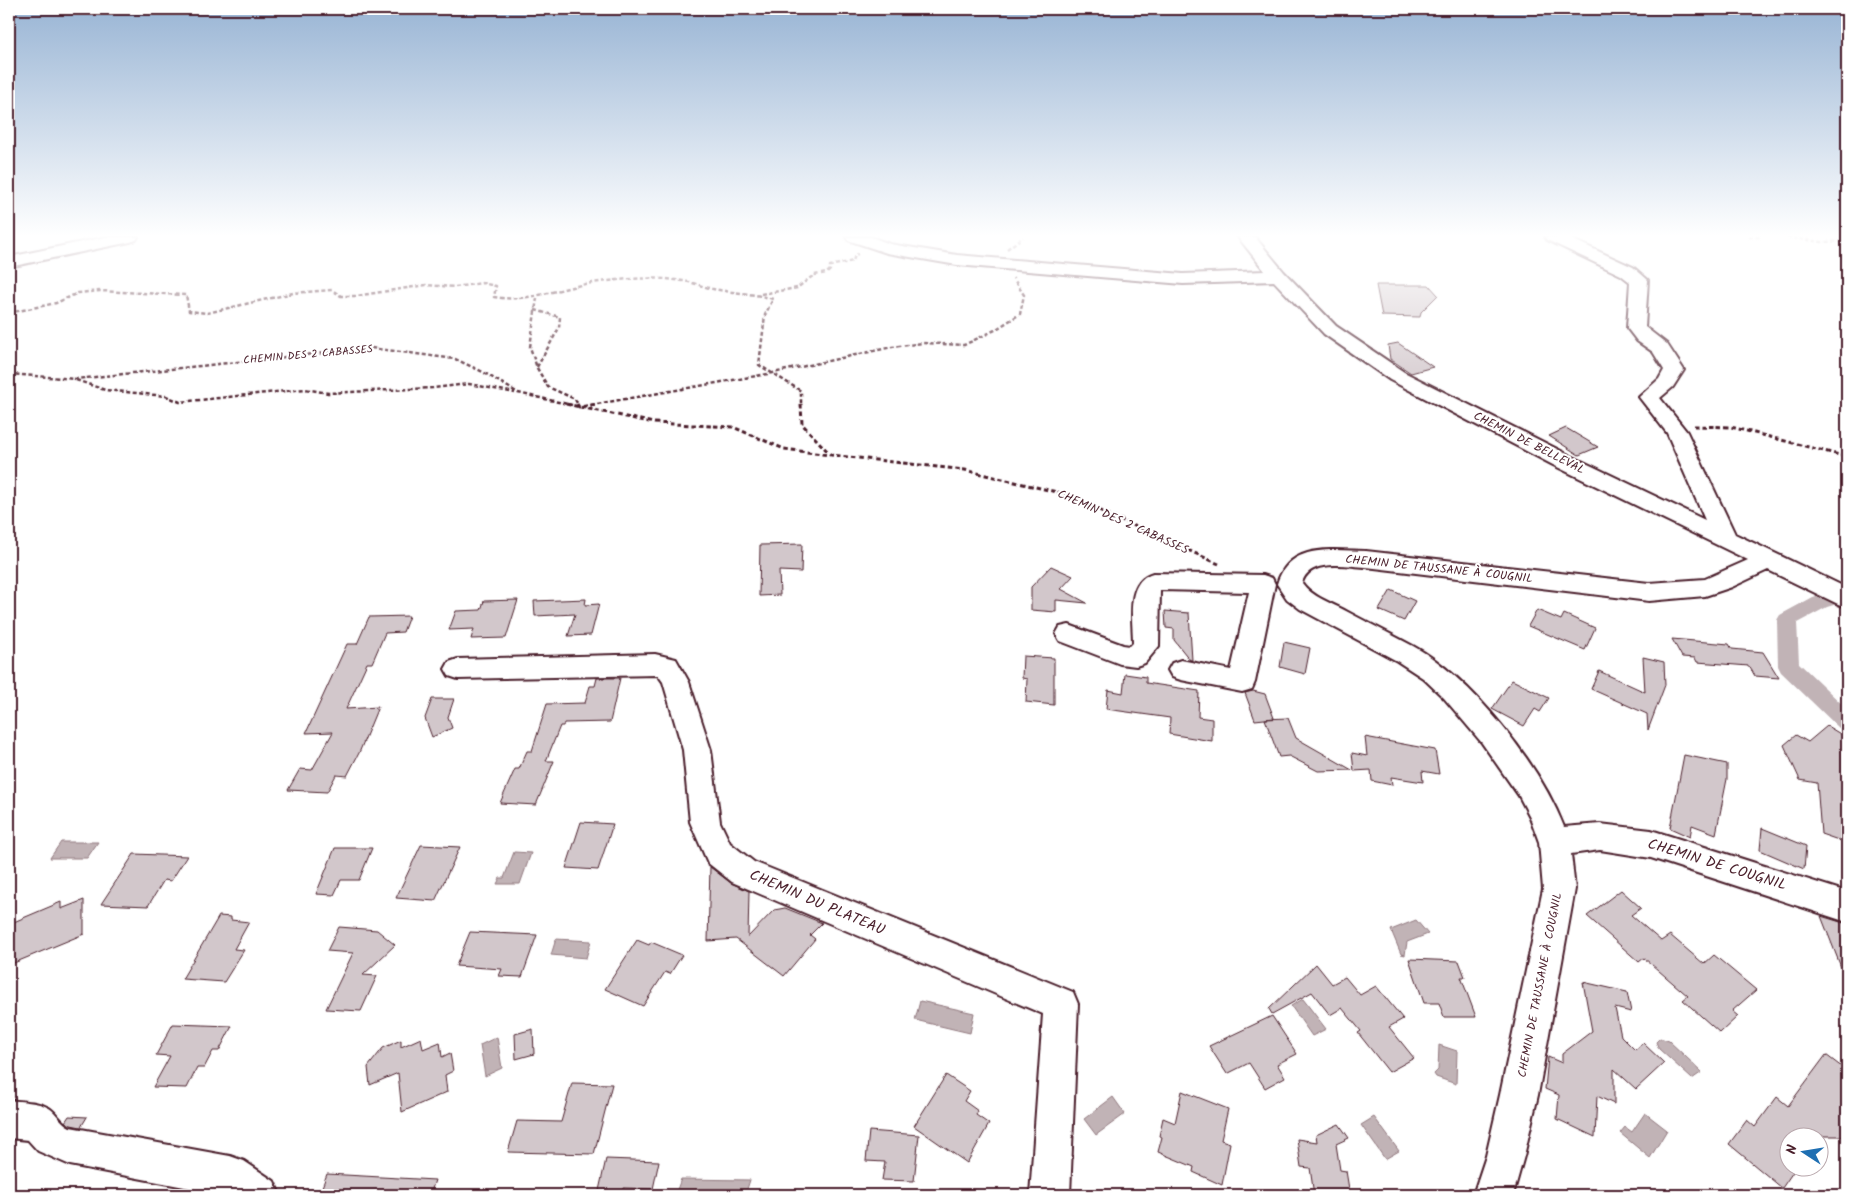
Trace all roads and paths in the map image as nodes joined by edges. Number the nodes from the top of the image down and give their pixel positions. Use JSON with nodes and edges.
{"nodes":[{"id":1,"x":78,"y":293,"type":"edge"},
{"id":2,"x":131,"y":293,"type":"edge"},
{"id":3,"x":166,"y":293,"type":"edge"},
{"id":4,"x":172,"y":293,"type":"edge"},
{"id":5,"x":292,"y":293,"type":"edge"},
{"id":6,"x":337,"y":293,"type":"edge"},
{"id":7,"x":368,"y":293,"type":"edge"},
{"id":8,"x":495,"y":293,"type":"edge"},
{"id":9,"x":553,"y":293,"type":"edge"},
{"id":10,"x":750,"y":293,"type":"edge"},
{"id":11,"x":776,"y":293,"type":"edge"},
{"id":12,"x":1023,"y":293,"type":"edge"},
{"id":13,"x":1295,"y":293,"type":"edge"},
{"id":14,"x":1638,"y":293,"type":"edge"},
{"id":15,"x":758,"y":294,"type":"junction"},
{"id":16,"x":537,"y":298,"type":"junction"},
{"id":17,"x":535,"y":310,"type":"junction"},
{"id":18,"x":9,"y":313,"type":"edge"},
{"id":19,"x":537,"y":368,"type":"junction"},
{"id":20,"x":773,"y":373,"type":"junction"},
{"id":21,"x":9,"y":374,"type":"edge"},
{"id":22,"x":76,"y":379,"type":"junction"},
{"id":23,"x":518,"y":393,"type":"junction"},
{"id":24,"x":579,"y":407,"type":"junction"},
{"id":25,"x":1677,"y":432,"type":"junction"},
{"id":26,"x":831,"y":455,"type":"junction"},
{"id":27,"x":1847,"y":457,"type":"edge"},
{"id":28,"x":1726,"y":539,"type":"junction"},
{"id":29,"x":1767,"y":560,"type":"junction"},
{"id":30,"x":1219,"y":564,"type":"dead end"},
{"id":31,"x":1847,"y":598,"type":"edge"},
{"id":32,"x":1069,"y":634,"type":"dead end"},
{"id":33,"x":458,"y":669,"type":"dead end"},
{"id":34,"x":1181,"y":670,"type":"dead end"},
{"id":35,"x":1554,"y":842,"type":"junction"},
{"id":36,"x":1847,"y":907,"type":"edge"},
{"id":37,"x":9,"y":1119,"type":"edge"},
{"id":38,"x":260,"y":1195,"type":"edge"},
{"id":39,"x":1050,"y":1195,"type":"edge"},
{"id":40,"x":1493,"y":1195,"type":"edge"}],
"edges":[{"from":1,"to":18,"type":"path"},
{"from":2,"to":3,"type":"path"},
{"from":4,"to":5,"type":"path"},
{"from":6,"to":7,"type":"path"},
{"from":8,"to":16,"type":"path"},
{"from":9,"to":16,"type":"path"},
{"from":10,"to":15,"type":"path"},
{"from":11,"to":15,"type":"path"},
{"from":12,"to":20,"type":"path"},
{"from":13,"to":28,"type":"street","name":"CHEMIN DE BELLEVAL"},
{"from":14,"to":25,"type":"street"},
{"from":15,"to":20,"type":"path"},
{"from":16,"to":17,"type":"path"},
{"from":17,"to":19,"type":"path"},
{"from":17,"to":19,"type":"path"},
{"from":19,"to":24,"type":"path"},
{"from":20,"to":24,"type":"path"},
{"from":20,"to":26,"type":"path"},
{"from":21,"to":22,"type":"path","name":"CHEMIN DES 2 CABASSES"},
{"from":22,"to":23,"type":"path"},
{"from":22,"to":23,"type":"path","name":"CHEMIN DES 2 CABASSES"},
{"from":23,"to":24,"type":"path","name":"CHEMIN DES 2 CABASSES"},
{"from":24,"to":26,"type":"path","name":"CHEMIN DES 2 CABASSES"},
{"from":25,"to":27,"type":"path"},
{"from":25,"to":28,"type":"street"},
{"from":26,"to":30,"type":"path","name":"CHEMIN DES 2 CABASSES"},
{"from":28,"to":29,"type":"street","name":"CHEMIN DE BELLEVAL"},
{"from":29,"to":31,"type":"street","name":"CHEMIN DE BELLEVAL"},
{"from":29,"to":35,"type":"street","name":"CHEMIN DE TAUSSANE À COUGNIL"},
{"from":32,"to":34,"type":"street"},
{"from":33,"to":39,"type":"street","name":"CHEMIN DU PLATEAU"},
{"from":35,"to":36,"type":"street","name":"CHEMIN DE COUGNIL"},
{"from":35,"to":40,"type":"street","name":"CHEMIN DE TAUSSANE À COUGNIL"},
{"from":37,"to":38,"type":"street"}]}
